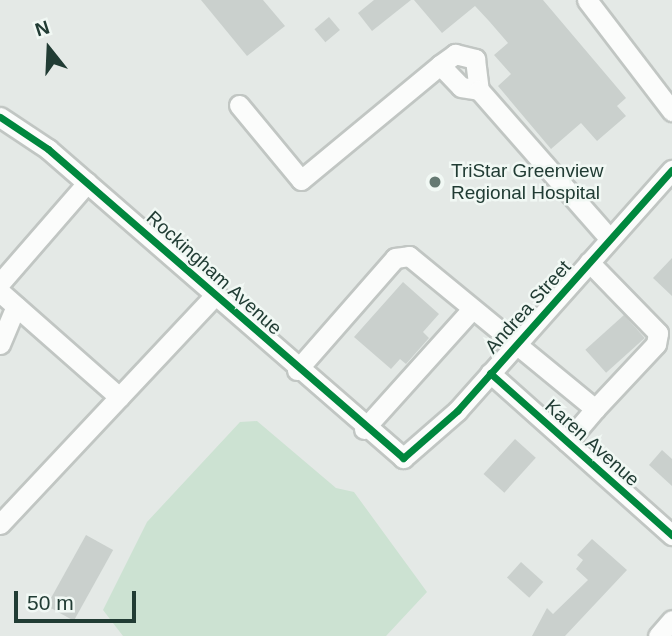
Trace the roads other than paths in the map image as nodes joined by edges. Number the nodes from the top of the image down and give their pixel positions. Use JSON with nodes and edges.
{"nodes":[{"id":1,"x":587,"y":0,"type":"edge"},
{"id":2,"x":440,"y":65,"type":"junction"},
{"id":3,"x":479,"y":90,"type":"junction"},
{"id":4,"x":239,"y":105,"type":"dead end"},
{"id":5,"x":672,"y":111,"type":"edge"},
{"id":6,"x":0,"y":117,"type":"edge"},
{"id":7,"x":672,"y":170,"type":"edge"},
{"id":8,"x":88,"y":183,"type":"junction"},
{"id":9,"x":610,"y":239,"type":"junction"},
{"id":10,"x":589,"y":262,"type":"junction"},
{"id":11,"x":0,"y":283,"type":"edge"},
{"id":12,"x":0,"y":292,"type":"edge"},
{"id":13,"x":216,"y":294,"type":"junction"},
{"id":14,"x":16,"y":306,"type":"junction"},
{"id":15,"x":471,"y":310,"type":"junction"},
{"id":16,"x":518,"y":342,"type":"junction"},
{"id":17,"x":0,"y":344,"type":"edge"},
{"id":18,"x":297,"y":370,"type":"junction"},
{"id":19,"x":491,"y":373,"type":"junction"},
{"id":20,"x":119,"y":397,"type":"junction"},
{"id":21,"x":595,"y":409,"type":"junction"},
{"id":22,"x":364,"y":429,"type":"junction"},
{"id":23,"x":567,"y":442,"type":"junction"},
{"id":24,"x":403,"y":458,"type":"joint"},
{"id":25,"x":0,"y":524,"type":"edge"},
{"id":26,"x":672,"y":536,"type":"edge"},
{"id":27,"x":672,"y":620,"type":"edge"},
{"id":28,"x":658,"y":636,"type":"edge"}],
"edges":[{"from":1,"to":5,"type":"street"},
{"from":2,"to":3,"type":"street"},
{"from":2,"to":3,"type":"street"},
{"from":2,"to":4,"type":"street"},
{"from":3,"to":9,"type":"street"},
{"from":6,"to":8,"type":"street","name":"Rockingham Avenue"},
{"from":7,"to":9,"type":"street","name":"Andrea Street"},
{"from":8,"to":11,"type":"street"},
{"from":8,"to":13,"type":"street","name":"Rockingham Avenue"},
{"from":9,"to":10,"type":"street","name":"Andrea Street"},
{"from":10,"to":16,"type":"street","name":"Andrea Street"},
{"from":10,"to":21,"type":"street"},
{"from":12,"to":14,"type":"street"},
{"from":13,"to":18,"type":"street","name":"Rockingham Avenue"},
{"from":13,"to":20,"type":"street"},
{"from":14,"to":17,"type":"street"},
{"from":14,"to":20,"type":"street"},
{"from":15,"to":16,"type":"street"},
{"from":15,"to":18,"type":"street"},
{"from":15,"to":22,"type":"street"},
{"from":16,"to":19,"type":"street","name":"Andrea Street"},
{"from":16,"to":21,"type":"street"},
{"from":18,"to":22,"type":"street","name":"Rockingham Avenue"},
{"from":19,"to":23,"type":"street","name":"Karen Avenue"},
{"from":19,"to":24,"type":"street","name":"Andrea Street"},
{"from":20,"to":25,"type":"street"},
{"from":21,"to":23,"type":"street"},
{"from":22,"to":24,"type":"street","name":"Rockingham Avenue"},
{"from":23,"to":26,"type":"street","name":"Karen Avenue"},
{"from":27,"to":28,"type":"street"}]}
